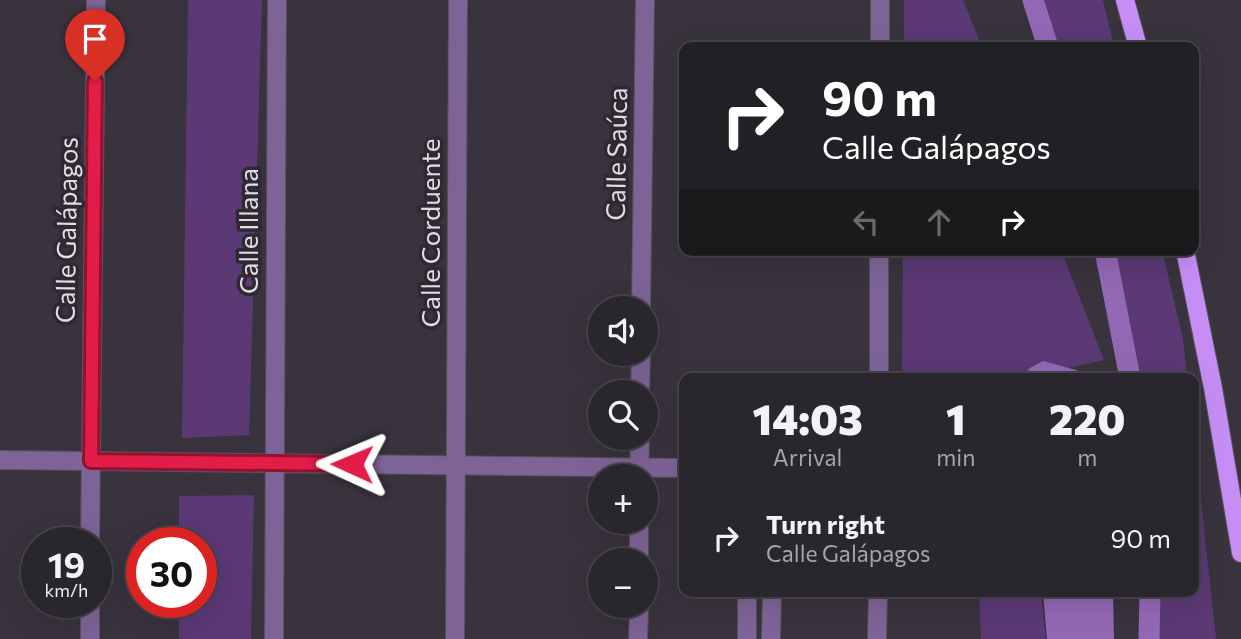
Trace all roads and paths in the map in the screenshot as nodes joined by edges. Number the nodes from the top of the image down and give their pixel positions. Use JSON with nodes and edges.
{"nodes":[{"id":1,"x":96,"y":0,"type":"edge"},
{"id":2,"x":277,"y":0,"type":"edge"},
{"id":3,"x":458,"y":0,"type":"edge"},
{"id":4,"x":645,"y":0,"type":"edge"},
{"id":5,"x":880,"y":0,"type":"edge"},
{"id":6,"x":1125,"y":0,"type":"edge"},
{"id":7,"x":880,"y":42,"type":"edge"},
{"id":8,"x":1137,"y":42,"type":"edge"},
{"id":9,"x":879,"y":256,"type":"edge"},
{"id":10,"x":1186,"y":256,"type":"edge"},
{"id":11,"x":641,"y":296,"type":"edge"},
{"id":12,"x":879,"y":373,"type":"edge"},
{"id":13,"x":0,"y":460,"type":"edge"},
{"id":14,"x":91,"y":461,"type":"junction"},
{"id":15,"x":274,"y":463,"type":"junction"},
{"id":16,"x":456,"y":465,"type":"junction"},
{"id":17,"x":679,"y":468,"type":"edge"},
{"id":18,"x":588,"y":470,"type":"edge"},
{"id":19,"x":658,"y":470,"type":"edge"},
{"id":20,"x":90,"y":527,"type":"edge"},
{"id":21,"x":1241,"y":553,"type":"edge"},
{"id":22,"x":747,"y":597,"type":"edge"},
{"id":23,"x":772,"y":597,"type":"edge"},
{"id":24,"x":878,"y":597,"type":"edge"},
{"id":25,"x":90,"y":618,"type":"edge"},
{"id":26,"x":639,"y":618,"type":"edge"},
{"id":27,"x":90,"y":639,"type":"edge"},
{"id":28,"x":274,"y":639,"type":"edge"},
{"id":29,"x":454,"y":639,"type":"edge"},
{"id":30,"x":638,"y":639,"type":"edge"},
{"id":31,"x":747,"y":639,"type":"edge"},
{"id":32,"x":771,"y":639,"type":"edge"},
{"id":33,"x":877,"y":639,"type":"edge"}],
"edges":[{"from":1,"to":14,"type":"street","name":"Calle Galápagos"},
{"from":2,"to":15,"type":"street","name":"Calle Illana"},
{"from":3,"to":16,"type":"street","name":"Calle Corduente"},
{"from":4,"to":11,"type":"street","name":"Calle Saúca"},
{"from":5,"to":7,"type":"street"},
{"from":6,"to":8,"type":"main road"},
{"from":9,"to":12,"type":"street"},
{"from":10,"to":21,"type":"main road"},
{"from":13,"to":14,"type":"street"},
{"from":14,"to":15,"type":"street"},
{"from":14,"to":20,"type":"street","name":"Calle Galápagos"},
{"from":15,"to":16,"type":"street"},
{"from":15,"to":28,"type":"street","name":"Calle Illana"},
{"from":16,"to":18,"type":"street"},
{"from":16,"to":29,"type":"street","name":"Calle Corduente"},
{"from":17,"to":19,"type":"street"},
{"from":22,"to":31,"type":"street"},
{"from":23,"to":32,"type":"street"},
{"from":24,"to":33,"type":"street"},
{"from":25,"to":27,"type":"street"},
{"from":26,"to":30,"type":"street"}]}
